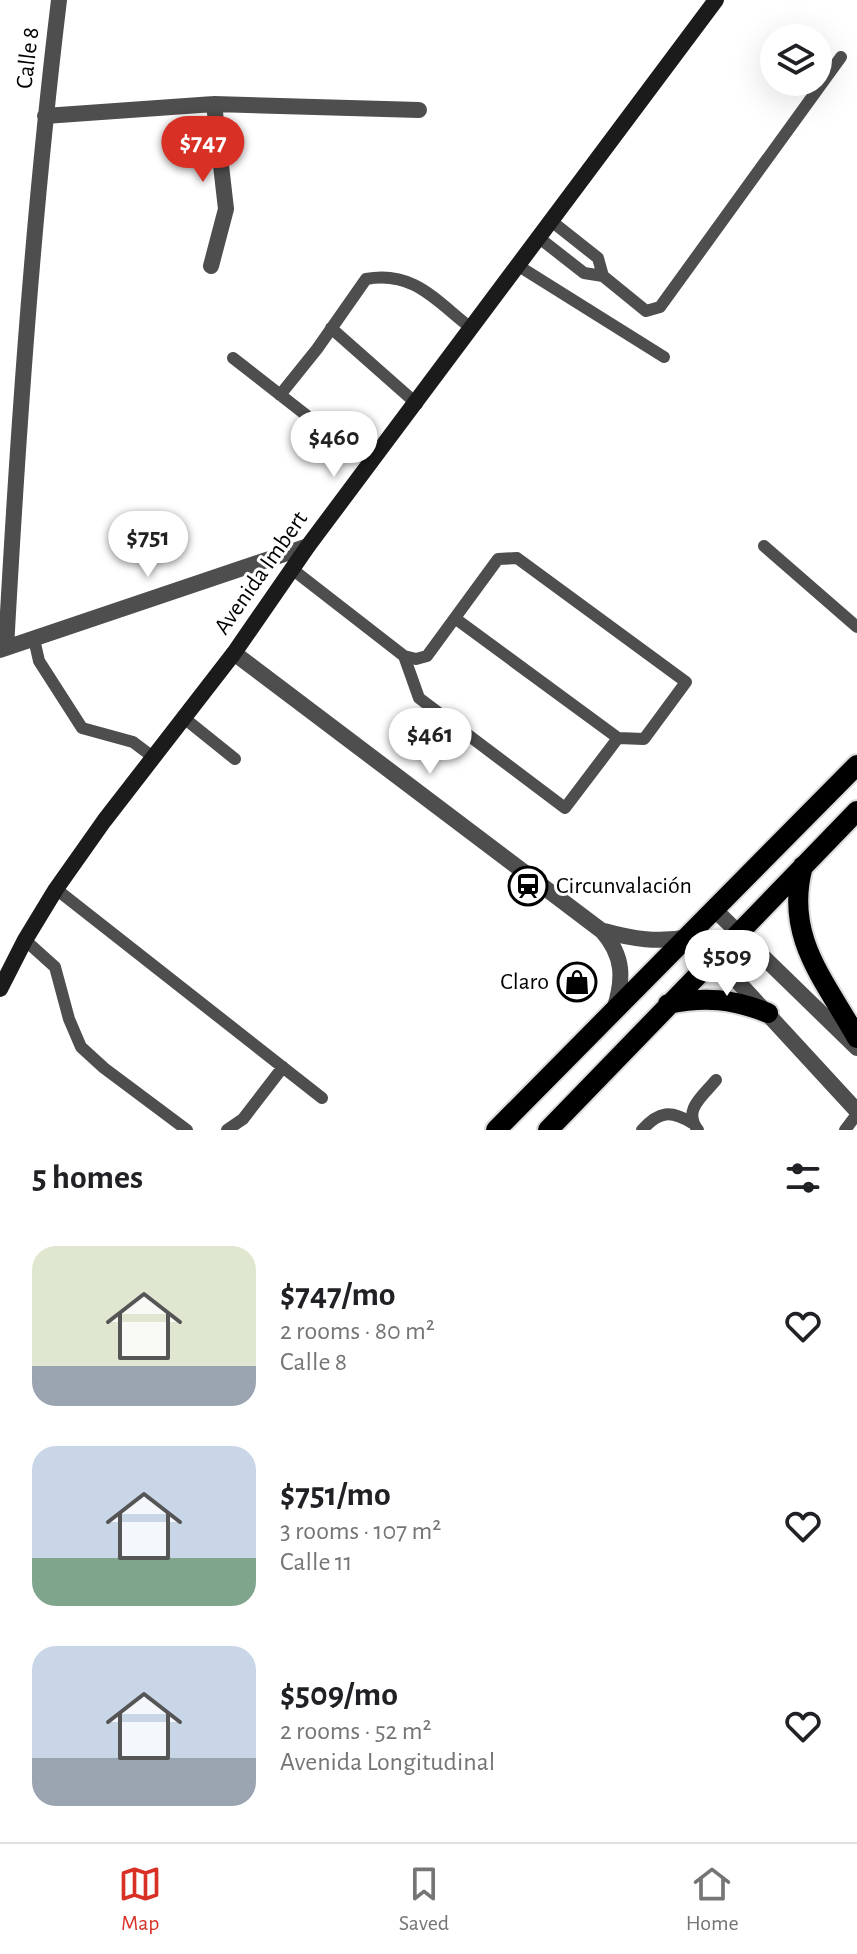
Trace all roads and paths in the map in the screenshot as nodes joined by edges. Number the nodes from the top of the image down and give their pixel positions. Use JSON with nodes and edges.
{"nodes":[{"id":1,"x":59,"y":0,"type":"edge"},
{"id":2,"x":716,"y":0,"type":"edge"},
{"id":3,"x":841,"y":57,"type":"dead end"},
{"id":4,"x":214,"y":104,"type":"junction"},
{"id":5,"x":419,"y":110,"type":"dead end"},
{"id":6,"x":45,"y":116,"type":"junction"},
{"id":7,"x":550,"y":220,"type":"junction"},
{"id":8,"x":538,"y":237,"type":"junction"},
{"id":9,"x":517,"y":265,"type":"junction"},
{"id":10,"x":211,"y":266,"type":"dead end"},
{"id":11,"x":603,"y":276,"type":"junction"},
{"id":12,"x":331,"y":328,"type":"junction"},
{"id":13,"x":471,"y":328,"type":"junction"},
{"id":14,"x":664,"y":357,"type":"dead end"},
{"id":15,"x":233,"y":358,"type":"dead end"},
{"id":16,"x":280,"y":395,"type":"junction"},
{"id":17,"x":417,"y":404,"type":"junction"},
{"id":18,"x":306,"y":415,"type":"dead end"},
{"id":19,"x":9,"y":440,"type":"edge"},
{"id":20,"x":308,"y":546,"type":"junction"},
{"id":21,"x":764,"y":546,"type":"dead end"},
{"id":22,"x":292,"y":569,"type":"junction"},
{"id":23,"x":456,"y":619,"type":"junction"},
{"id":24,"x":857,"y":627,"type":"edge"},
{"id":25,"x":34,"y":639,"type":"junction"},
{"id":26,"x":3,"y":649,"type":"edge"},
{"id":27,"x":234,"y":653,"type":"junction"},
{"id":28,"x":404,"y":656,"type":"junction"},
{"id":29,"x":184,"y":718,"type":"junction"},
{"id":30,"x":618,"y":738,"type":"junction"},
{"id":31,"x":153,"y":757,"type":"junction"},
{"id":32,"x":235,"y":759,"type":"dead end"},
{"id":33,"x":857,"y":765,"type":"edge"},
{"id":34,"x":857,"y":811,"type":"edge"},
{"id":35,"x":803,"y":866,"type":"junction"},
{"id":36,"x":56,"y":889,"type":"junction"},
{"id":37,"x":714,"y":909,"type":"junction"},
{"id":38,"x":602,"y":931,"type":"junction"},
{"id":39,"x":738,"y":931,"type":"junction"},
{"id":40,"x":690,"y":934,"type":"junction"},
{"id":41,"x":25,"y":940,"type":"junction"},
{"id":42,"x":715,"y":955,"type":"junction"},
{"id":43,"x":0,"y":989,"type":"edge"},
{"id":44,"x":668,"y":1004,"type":"junction"},
{"id":45,"x":613,"y":1012,"type":"junction"},
{"id":46,"x":768,"y":1013,"type":"junction"},
{"id":47,"x":857,"y":1038,"type":"edge"},
{"id":48,"x":857,"y":1048,"type":"edge"},
{"id":49,"x":283,"y":1067,"type":"junction"},
{"id":50,"x":716,"y":1080,"type":"dead end"},
{"id":51,"x":322,"y":1098,"type":"dead end"},
{"id":52,"x":857,"y":1112,"type":"edge"},
{"id":53,"x":695,"y":1126,"type":"edge"},
{"id":54,"x":187,"y":1130,"type":"edge"},
{"id":55,"x":227,"y":1130,"type":"edge"},
{"id":56,"x":496,"y":1130,"type":"edge"},
{"id":57,"x":548,"y":1130,"type":"edge"},
{"id":58,"x":642,"y":1130,"type":"edge"},
{"id":59,"x":845,"y":1130,"type":"edge"}],
"edges":[{"from":1,"to":6,"type":"street","name":"Calle 8"},
{"from":2,"to":7,"type":"main road","name":"Avenida Imbert"},
{"from":3,"to":11,"type":"lane"},
{"from":4,"to":5,"type":"street"},
{"from":4,"to":6,"type":"street"},
{"from":4,"to":10,"type":"street"},
{"from":6,"to":19,"type":"street","name":"Calle 8"},
{"from":7,"to":8,"type":"main road","name":"Avenida Imbert"},
{"from":7,"to":11,"type":"lane"},
{"from":8,"to":9,"type":"main road","name":"Avenida Imbert"},
{"from":8,"to":11,"type":"lane"},
{"from":9,"to":13,"type":"main road","name":"Avenida Imbert"},
{"from":9,"to":14,"type":"lane"},
{"from":12,"to":13,"type":"lane"},
{"from":12,"to":16,"type":"lane"},
{"from":12,"to":17,"type":"lane"},
{"from":13,"to":17,"type":"main road","name":"Avenida Imbert"},
{"from":15,"to":16,"type":"lane"},
{"from":16,"to":18,"type":"lane"},
{"from":17,"to":20,"type":"main road","name":"Avenida Imbert"},
{"from":19,"to":26,"type":"street","name":"Calle 8"},
{"from":20,"to":22,"type":"main road","name":"Avenida Imbert"},
{"from":20,"to":25,"type":"street"},
{"from":21,"to":24,"type":"lane"},
{"from":22,"to":27,"type":"main road","name":"Avenida Imbert"},
{"from":22,"to":28,"type":"lane"},
{"from":23,"to":28,"type":"lane"},
{"from":23,"to":30,"type":"lane"},
{"from":23,"to":30,"type":"lane"},
{"from":25,"to":26,"type":"street"},
{"from":25,"to":31,"type":"lane"},
{"from":27,"to":29,"type":"main road","name":"Avenida Imbert"},
{"from":27,"to":38,"type":"street"},
{"from":28,"to":30,"type":"lane"},
{"from":29,"to":31,"type":"main road","name":"Avenida Imbert"},
{"from":29,"to":32,"type":"lane"},
{"from":31,"to":36,"type":"main road","name":"Avenida Imbert"},
{"from":33,"to":37,"type":"main road"},
{"from":34,"to":35,"type":"main road"},
{"from":35,"to":39,"type":"main road"},
{"from":35,"to":47,"type":"main road"},
{"from":36,"to":41,"type":"main road","name":"Avenida Imbert"},
{"from":36,"to":49,"type":"lane"},
{"from":37,"to":39,"type":"street"},
{"from":37,"to":40,"type":"main road"},
{"from":38,"to":40,"type":"street"},
{"from":38,"to":45,"type":"street"},
{"from":39,"to":42,"type":"main road"},
{"from":39,"to":48,"type":"street"},
{"from":40,"to":42,"type":"street"},
{"from":40,"to":45,"type":"main road"},
{"from":41,"to":43,"type":"main road","name":"Avenida Imbert"},
{"from":41,"to":54,"type":"lane"},
{"from":42,"to":44,"type":"main road"},
{"from":42,"to":46,"type":"street"},
{"from":44,"to":46,"type":"main road"},
{"from":44,"to":57,"type":"main road"},
{"from":45,"to":56,"type":"main road"},
{"from":46,"to":52,"type":"street"},
{"from":49,"to":51,"type":"lane"},
{"from":49,"to":55,"type":"lane"},
{"from":50,"to":53,"type":"lane"},
{"from":52,"to":59,"type":"lane"},
{"from":53,"to":58,"type":"lane"}]}
